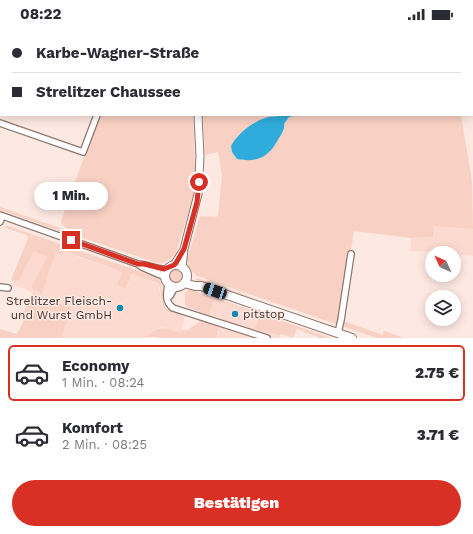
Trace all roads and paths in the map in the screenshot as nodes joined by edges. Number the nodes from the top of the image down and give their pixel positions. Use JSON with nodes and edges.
{"nodes":[{"id":1,"x":97,"y":116,"type":"edge"},
{"id":2,"x":198,"y":116,"type":"edge"},
{"id":3,"x":0,"y":123,"type":"edge"},
{"id":4,"x":1,"y":219,"type":"edge"},
{"id":5,"x":351,"y":254,"type":"dead end"},
{"id":6,"x":138,"y":264,"type":"junction"},
{"id":7,"x":175,"y":267,"type":"junction"},
{"id":8,"x":176,"y":281,"type":"junction"},
{"id":9,"x":0,"y":287,"type":"edge"},
{"id":10,"x":8,"y":288,"type":"dead end"},
{"id":11,"x":338,"y":333,"type":"junction"},
{"id":12,"x":267,"y":338,"type":"edge"},
{"id":13,"x":352,"y":338,"type":"edge"}],
"edges":[{"from":1,"to":3,"type":"street"},
{"from":2,"to":7,"type":"street"},
{"from":4,"to":6,"type":"street"},
{"from":5,"to":11,"type":"street"},
{"from":6,"to":7,"type":"street"},
{"from":6,"to":8,"type":"street"},
{"from":7,"to":8,"type":"main road"},
{"from":7,"to":8,"type":"main road"},
{"from":8,"to":11,"type":"main road"},
{"from":8,"to":12,"type":"street"},
{"from":9,"to":10,"type":"street"},
{"from":11,"to":13,"type":"main road"}]}
